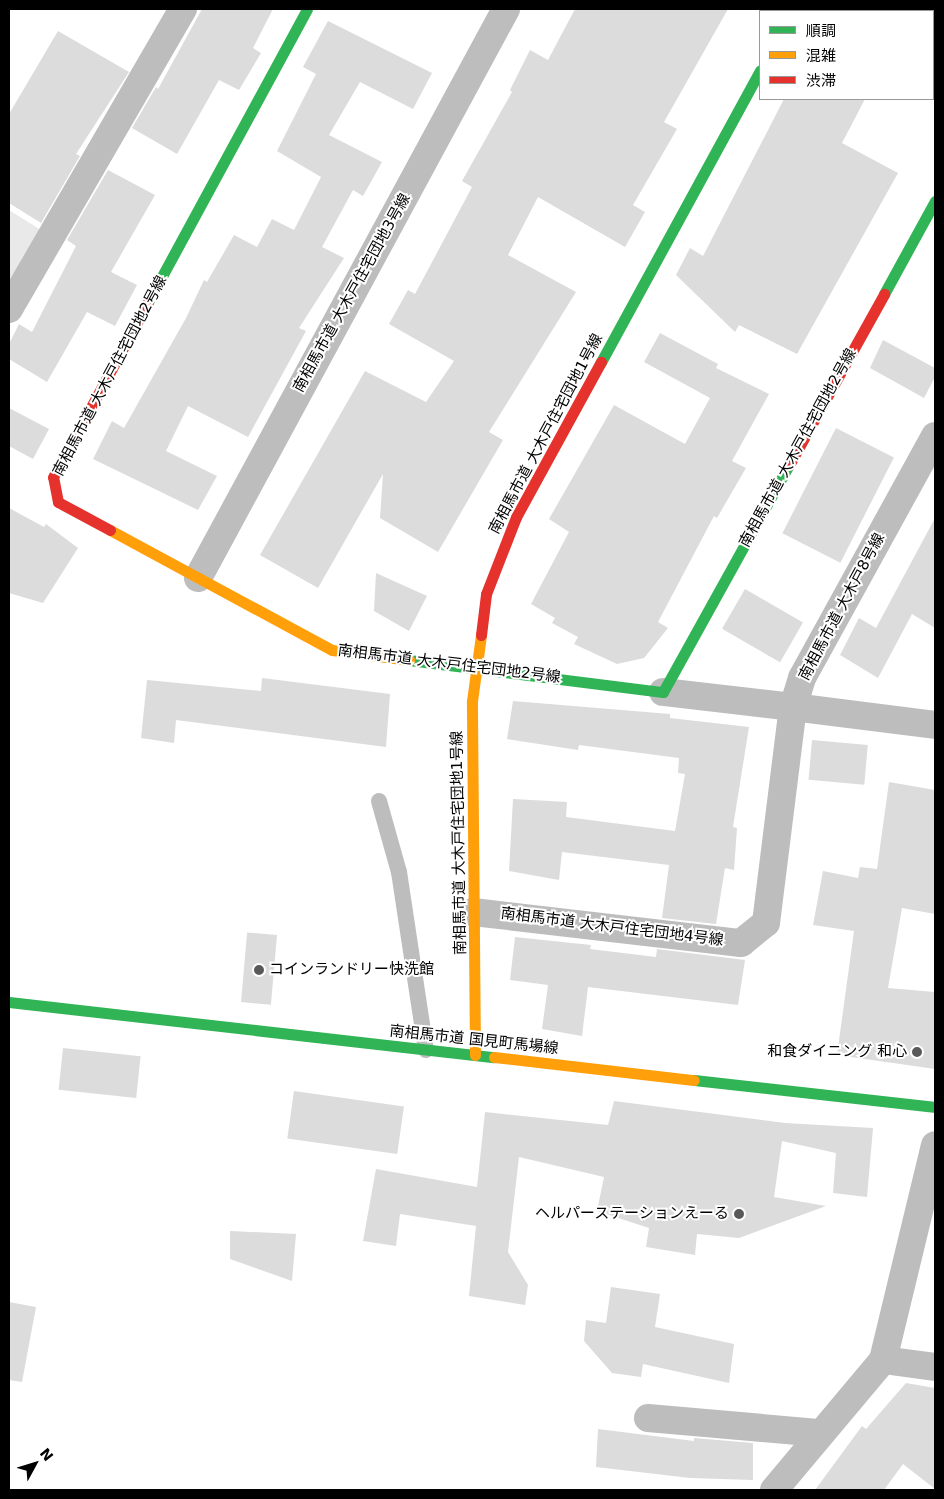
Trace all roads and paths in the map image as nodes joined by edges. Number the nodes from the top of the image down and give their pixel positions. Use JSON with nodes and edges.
{"nodes":[{"id":1,"x":183,"y":9,"type":"edge"},
{"id":2,"x":308,"y":9,"type":"edge"},
{"id":3,"x":506,"y":9,"type":"edge"},
{"id":4,"x":759,"y":72,"type":"edge"},
{"id":5,"x":935,"y":201,"type":"edge"},
{"id":6,"x":9,"y":309,"type":"edge"},
{"id":7,"x":935,"y":436,"type":"edge"},
{"id":8,"x":198,"y":578,"type":"junction"},
{"id":9,"x":475,"y":668,"type":"junction"},
{"id":10,"x":663,"y":692,"type":"junction"},
{"id":11,"x":793,"y":707,"type":"junction"},
{"id":12,"x":935,"y":725,"type":"edge"},
{"id":13,"x":379,"y":801,"type":"dead end"},
{"id":14,"x":473,"y":912,"type":"junction"},
{"id":15,"x":9,"y":1002,"type":"edge"},
{"id":16,"x":426,"y":1050,"type":"junction"},
{"id":17,"x":475,"y":1054,"type":"junction"},
{"id":18,"x":935,"y":1107,"type":"edge"},
{"id":19,"x":935,"y":1145,"type":"edge"},
{"id":20,"x":883,"y":1360,"type":"junction"},
{"id":21,"x":935,"y":1367,"type":"edge"},
{"id":22,"x":648,"y":1418,"type":"dead end"},
{"id":23,"x":820,"y":1433,"type":"junction"},
{"id":24,"x":774,"y":1490,"type":"edge"}],
"edges":[{"from":1,"to":6,"type":"street"},
{"from":2,"to":8,"type":"street","name":"南相馬市道 大木戸住宅団地2号線"},
{"from":3,"to":8,"type":"street","name":"南相馬市道 大木戸住宅団地3号線"},
{"from":4,"to":9,"type":"street","name":"南相馬市道 大木戸住宅団地1号線"},
{"from":5,"to":10,"type":"street","name":"南相馬市道 大木戸住宅団地2号線"},
{"from":7,"to":11,"type":"street","name":"南相馬市道 大木戸8号線"},
{"from":8,"to":9,"type":"street","name":"南相馬市道 大木戸住宅団地2号線"},
{"from":9,"to":10,"type":"street","name":"南相馬市道 大木戸住宅団地2号線"},
{"from":9,"to":14,"type":"street","name":"南相馬市道 大木戸住宅団地1号線"},
{"from":10,"to":11,"type":"street"},
{"from":11,"to":12,"type":"street"},
{"from":11,"to":14,"type":"street","name":"南相馬市道 大木戸住宅団地4号線"},
{"from":13,"to":16,"type":"lane"},
{"from":14,"to":17,"type":"street","name":"南相馬市道 大木戸住宅団地1号線"},
{"from":15,"to":16,"type":"street","name":"南相馬市道 国見町馬場線"},
{"from":16,"to":17,"type":"street","name":"南相馬市道 国見町馬場線"},
{"from":17,"to":18,"type":"street","name":"南相馬市道 国見町馬場線"},
{"from":19,"to":20,"type":"street"},
{"from":20,"to":21,"type":"street"},
{"from":20,"to":23,"type":"street"},
{"from":22,"to":23,"type":"street"},
{"from":23,"to":24,"type":"street"}]}
